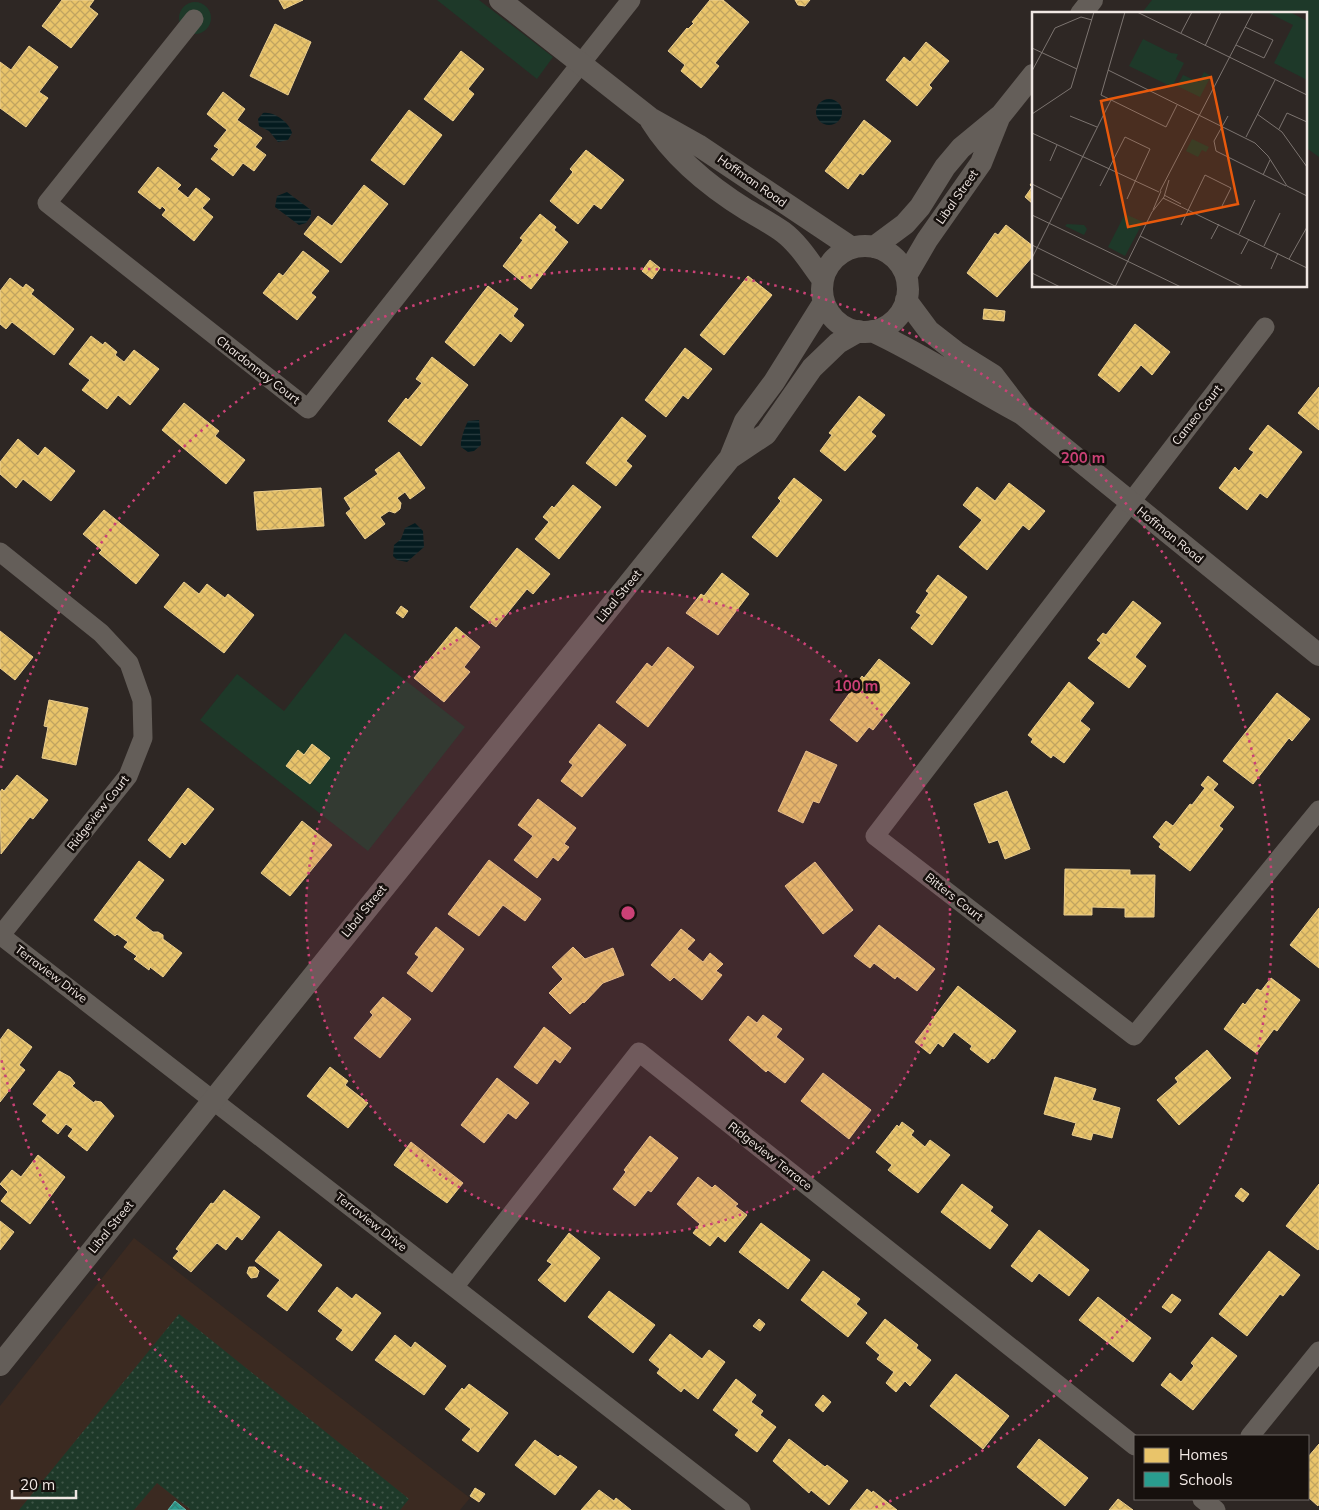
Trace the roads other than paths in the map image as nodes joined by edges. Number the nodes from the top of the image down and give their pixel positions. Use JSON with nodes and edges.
{"nodes":[{"id":1,"x":500,"y":0,"type":"edge"},
{"id":2,"x":631,"y":0,"type":"edge"},
{"id":3,"x":1092,"y":0,"type":"edge"},
{"id":4,"x":1083,"y":12,"type":"edge"},
{"id":5,"x":194,"y":19,"type":"dead end"},
{"id":6,"x":581,"y":64,"type":"junction"},
{"id":7,"x":1032,"y":75,"type":"edge"},
{"id":8,"x":1001,"y":115,"type":"junction"},
{"id":9,"x":650,"y":118,"type":"junction"},
{"id":10,"x":874,"y":247,"type":"junction"},
{"id":11,"x":852,"y":248,"type":"junction"},
{"id":12,"x":906,"y":276,"type":"junction"},
{"id":13,"x":823,"y":280,"type":"junction"},
{"id":14,"x":906,"y":300,"type":"junction"},
{"id":15,"x":824,"y":302,"type":"junction"},
{"id":16,"x":1265,"y":327,"type":"dead end"},
{"id":17,"x":866,"y":331,"type":"junction"},
{"id":18,"x":1022,"y":414,"type":"junction"},
{"id":19,"x":730,"y":458,"type":"junction"},
{"id":20,"x":1130,"y":502,"type":"junction"},
{"id":21,"x":0,"y":552,"type":"edge"},
{"id":22,"x":1319,"y":655,"type":"edge"},
{"id":23,"x":1319,"y":810,"type":"edge"},
{"id":24,"x":0,"y":936,"type":"edge"},
{"id":25,"x":213,"y":1099,"type":"junction"},
{"id":26,"x":454,"y":1287,"type":"junction"},
{"id":27,"x":1319,"y":1351,"type":"edge"},
{"id":28,"x":0,"y":1365,"type":"edge"},
{"id":29,"x":1251,"y":1435,"type":"edge"},
{"id":30,"x":1134,"y":1445,"type":"edge"},
{"id":31,"x":1203,"y":1500,"type":"edge"},
{"id":32,"x":741,"y":1510,"type":"edge"},
{"id":33,"x":1216,"y":1510,"type":"edge"}],
"edges":[{"from":1,"to":6,"type":"street","name":"Hoffman Road"},
{"from":2,"to":6,"type":"street"},
{"from":3,"to":4,"type":"street"},
{"from":5,"to":6,"type":"street","name":"Chardonnay Court"},
{"from":6,"to":9,"type":"street","name":"Hoffman Road"},
{"from":7,"to":8,"type":"street","name":"Libal Street"},
{"from":8,"to":10,"type":"street","name":"Libal Street"},
{"from":8,"to":12,"type":"street","name":"Libal Street"},
{"from":9,"to":11,"type":"street","name":"Hoffman Road"},
{"from":9,"to":13,"type":"street","name":"Hoffman Road"},
{"from":10,"to":11,"type":"street"},
{"from":10,"to":12,"type":"street"},
{"from":11,"to":13,"type":"street"},
{"from":12,"to":14,"type":"street"},
{"from":13,"to":15,"type":"street"},
{"from":14,"to":17,"type":"street"},
{"from":14,"to":18,"type":"street","name":"Hoffman Road"},
{"from":15,"to":17,"type":"street"},
{"from":15,"to":19,"type":"street","name":"Libal Street"},
{"from":16,"to":20,"type":"street","name":"Cameo Court"},
{"from":17,"to":18,"type":"street","name":"Hoffman Road"},
{"from":17,"to":19,"type":"street","name":"Libal Street"},
{"from":18,"to":20,"type":"street","name":"Hoffman Road"},
{"from":19,"to":25,"type":"street","name":"Libal Street"},
{"from":20,"to":22,"type":"street","name":"Hoffman Road"},
{"from":20,"to":23,"type":"street","name":"Bitters Court"},
{"from":21,"to":24,"type":"street","name":"Ridgeview Court"},
{"from":24,"to":25,"type":"street","name":"Terraview Drive"},
{"from":25,"to":26,"type":"street","name":"Terraview Drive"},
{"from":25,"to":28,"type":"street","name":"Libal Street"},
{"from":26,"to":30,"type":"street","name":"Ridgeview Terrace"},
{"from":26,"to":32,"type":"street","name":"Terraview Drive"},
{"from":27,"to":29,"type":"street"},
{"from":31,"to":33,"type":"street"}]}
